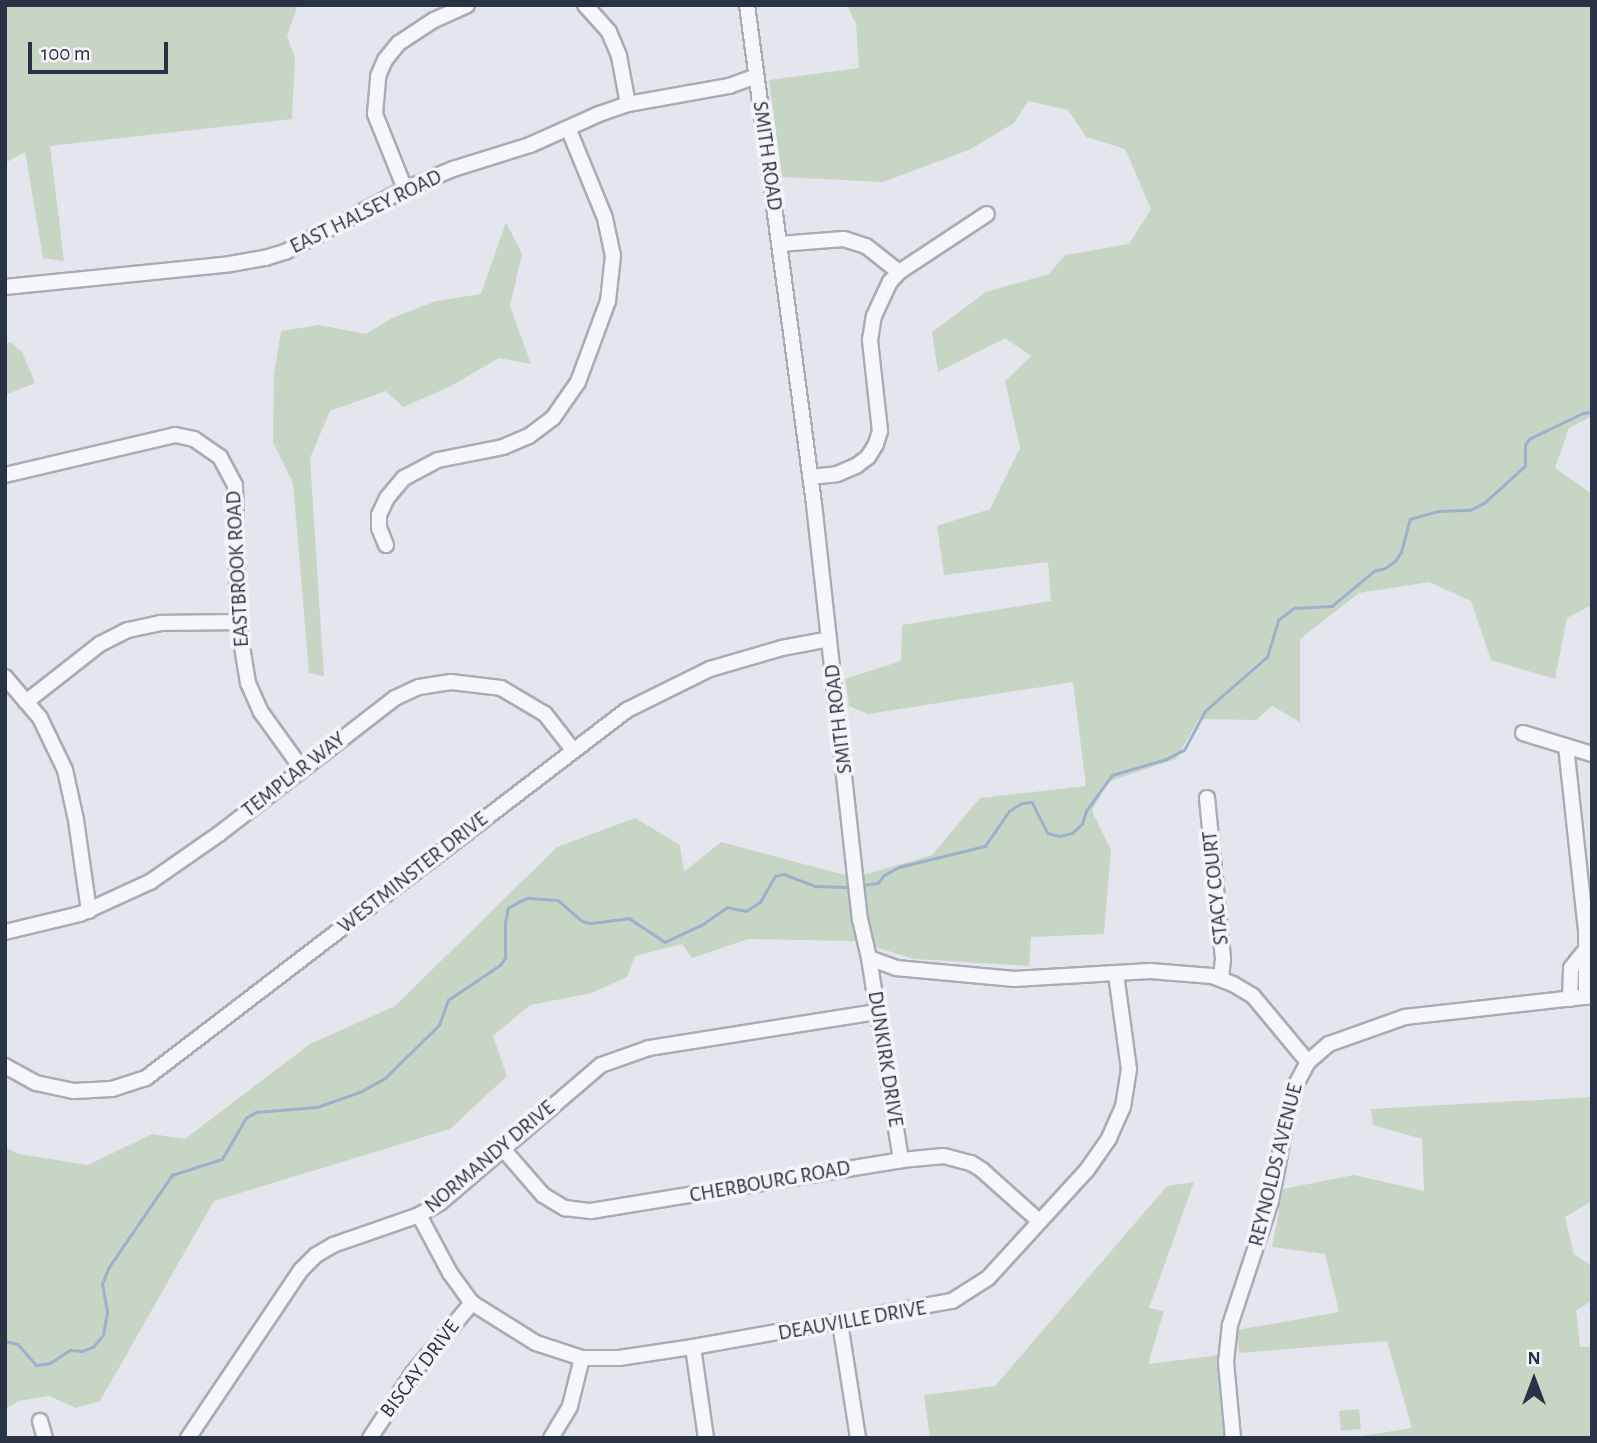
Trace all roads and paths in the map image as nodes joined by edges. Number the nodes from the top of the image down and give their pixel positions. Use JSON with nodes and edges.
{"nodes":[{"id":1,"x":467,"y":5,"type":"edge"},
{"id":2,"x":585,"y":5,"type":"edge"},
{"id":3,"x":747,"y":5,"type":"edge"},
{"id":4,"x":756,"y":76,"type":"junction"},
{"id":5,"x":628,"y":104,"type":"junction"},
{"id":6,"x":568,"y":128,"type":"junction"},
{"id":7,"x":404,"y":189,"type":"junction"},
{"id":8,"x":988,"y":214,"type":"dead end"},
{"id":9,"x":779,"y":244,"type":"junction"},
{"id":10,"x":899,"y":272,"type":"junction"},
{"id":11,"x":5,"y":287,"type":"edge"},
{"id":12,"x":5,"y":475,"type":"edge"},
{"id":13,"x":810,"y":477,"type":"junction"},
{"id":14,"x":386,"y":545,"type":"dead end"},
{"id":15,"x":238,"y":622,"type":"junction"},
{"id":16,"x":830,"y":639,"type":"junction"},
{"id":17,"x":5,"y":677,"type":"edge"},
{"id":18,"x":26,"y":702,"type":"junction"},
{"id":19,"x":1523,"y":733,"type":"dead end"},
{"id":20,"x":1566,"y":746,"type":"junction"},
{"id":21,"x":573,"y":750,"type":"junction"},
{"id":22,"x":1592,"y":754,"type":"edge"},
{"id":23,"x":302,"y":769,"type":"junction"},
{"id":24,"x":1207,"y":798,"type":"dead end"},
{"id":25,"x":1592,"y":844,"type":"edge"},
{"id":26,"x":1577,"y":853,"type":"junction"},
{"id":27,"x":89,"y":911,"type":"junction"},
{"id":28,"x":5,"y":932,"type":"edge"},
{"id":29,"x":1583,"y":954,"type":"junction"},
{"id":30,"x":869,"y":958,"type":"junction"},
{"id":31,"x":1116,"y":974,"type":"junction"},
{"id":32,"x":1221,"y":979,"type":"junction"},
{"id":33,"x":1589,"y":997,"type":"edge"},
{"id":34,"x":1570,"y":999,"type":"junction"},
{"id":35,"x":877,"y":1012,"type":"junction"},
{"id":36,"x":1308,"y":1062,"type":"junction"},
{"id":37,"x":5,"y":1066,"type":"edge"},
{"id":38,"x":503,"y":1149,"type":"junction"},
{"id":39,"x":901,"y":1160,"type":"junction"},
{"id":40,"x":419,"y":1215,"type":"junction"},
{"id":41,"x":1040,"y":1221,"type":"junction"},
{"id":42,"x":472,"y":1303,"type":"junction"},
{"id":43,"x":840,"y":1323,"type":"junction"},
{"id":44,"x":692,"y":1347,"type":"junction"},
{"id":45,"x":582,"y":1357,"type":"junction"},
{"id":46,"x":40,"y":1421,"type":"dead end"},
{"id":47,"x":45,"y":1438,"type":"edge"},
{"id":48,"x":188,"y":1438,"type":"edge"},
{"id":49,"x":370,"y":1438,"type":"edge"},
{"id":50,"x":551,"y":1438,"type":"edge"},
{"id":51,"x":706,"y":1438,"type":"edge"},
{"id":52,"x":858,"y":1438,"type":"edge"},
{"id":53,"x":1233,"y":1438,"type":"edge"}],
"edges":[{"from":1,"to":7,"type":"street"},
{"from":2,"to":5,"type":"street"},
{"from":3,"to":4,"type":"street","name":"SMITH ROAD"},
{"from":4,"to":5,"type":"street","name":"EAST HALSEY ROAD"},
{"from":4,"to":9,"type":"street","name":"SMITH ROAD"},
{"from":5,"to":6,"type":"street","name":"EAST HALSEY ROAD"},
{"from":6,"to":7,"type":"street","name":"EAST HALSEY ROAD"},
{"from":6,"to":14,"type":"street"},
{"from":7,"to":11,"type":"street","name":"EAST HALSEY ROAD"},
{"from":8,"to":10,"type":"street"},
{"from":9,"to":10,"type":"street"},
{"from":9,"to":13,"type":"street","name":"SMITH ROAD"},
{"from":10,"to":13,"type":"street"},
{"from":12,"to":15,"type":"street","name":"EASTBROOK ROAD"},
{"from":13,"to":16,"type":"street","name":"SMITH ROAD"},
{"from":15,"to":18,"type":"street"},
{"from":15,"to":23,"type":"street","name":"EASTBROOK ROAD"},
{"from":16,"to":21,"type":"street","name":"WESTMINSTER DRIVE"},
{"from":16,"to":30,"type":"street","name":"SMITH ROAD"},
{"from":17,"to":18,"type":"street"},
{"from":18,"to":27,"type":"street"},
{"from":19,"to":20,"type":"street"},
{"from":20,"to":22,"type":"street"},
{"from":20,"to":26,"type":"street"},
{"from":21,"to":23,"type":"street","name":"TEMPLAR WAY"},
{"from":21,"to":37,"type":"street","name":"WESTMINSTER DRIVE"},
{"from":23,"to":27,"type":"street","name":"TEMPLAR WAY"},
{"from":24,"to":32,"type":"street","name":"STACY COURT"},
{"from":25,"to":26,"type":"street"},
{"from":26,"to":29,"type":"street"},
{"from":27,"to":28,"type":"street","name":"TEMPLAR WAY"},
{"from":29,"to":33,"type":"street"},
{"from":29,"to":34,"type":"street"},
{"from":30,"to":31,"type":"street"},
{"from":30,"to":35,"type":"street","name":"DUNKIRK DRIVE"},
{"from":31,"to":32,"type":"street"},
{"from":31,"to":41,"type":"street","name":"DEAUVILLE DRIVE"},
{"from":32,"to":36,"type":"street"},
{"from":33,"to":34,"type":"street","name":"REYNOLDS AVENUE"},
{"from":34,"to":36,"type":"street","name":"REYNOLDS AVENUE"},
{"from":35,"to":38,"type":"street","name":"NORMANDY DRIVE"},
{"from":35,"to":39,"type":"street","name":"DUNKIRK DRIVE"},
{"from":36,"to":53,"type":"street","name":"REYNOLDS AVENUE"},
{"from":38,"to":39,"type":"street","name":"CHERBOURG ROAD"},
{"from":38,"to":40,"type":"street","name":"NORMANDY DRIVE"},
{"from":39,"to":41,"type":"street","name":"CHERBOURG ROAD"},
{"from":40,"to":42,"type":"street","name":"DEAUVILLE DRIVE"},
{"from":40,"to":48,"type":"street","name":"NORMANDY DRIVE"},
{"from":41,"to":43,"type":"street","name":"DEAUVILLE DRIVE"},
{"from":42,"to":45,"type":"street","name":"DEAUVILLE DRIVE"},
{"from":42,"to":49,"type":"street","name":"BISCAY DRIVE"},
{"from":43,"to":44,"type":"street","name":"DEAUVILLE DRIVE"},
{"from":43,"to":52,"type":"street"},
{"from":44,"to":45,"type":"street","name":"DEAUVILLE DRIVE"},
{"from":44,"to":51,"type":"street"},
{"from":45,"to":50,"type":"street"},
{"from":46,"to":47,"type":"street"}]}
